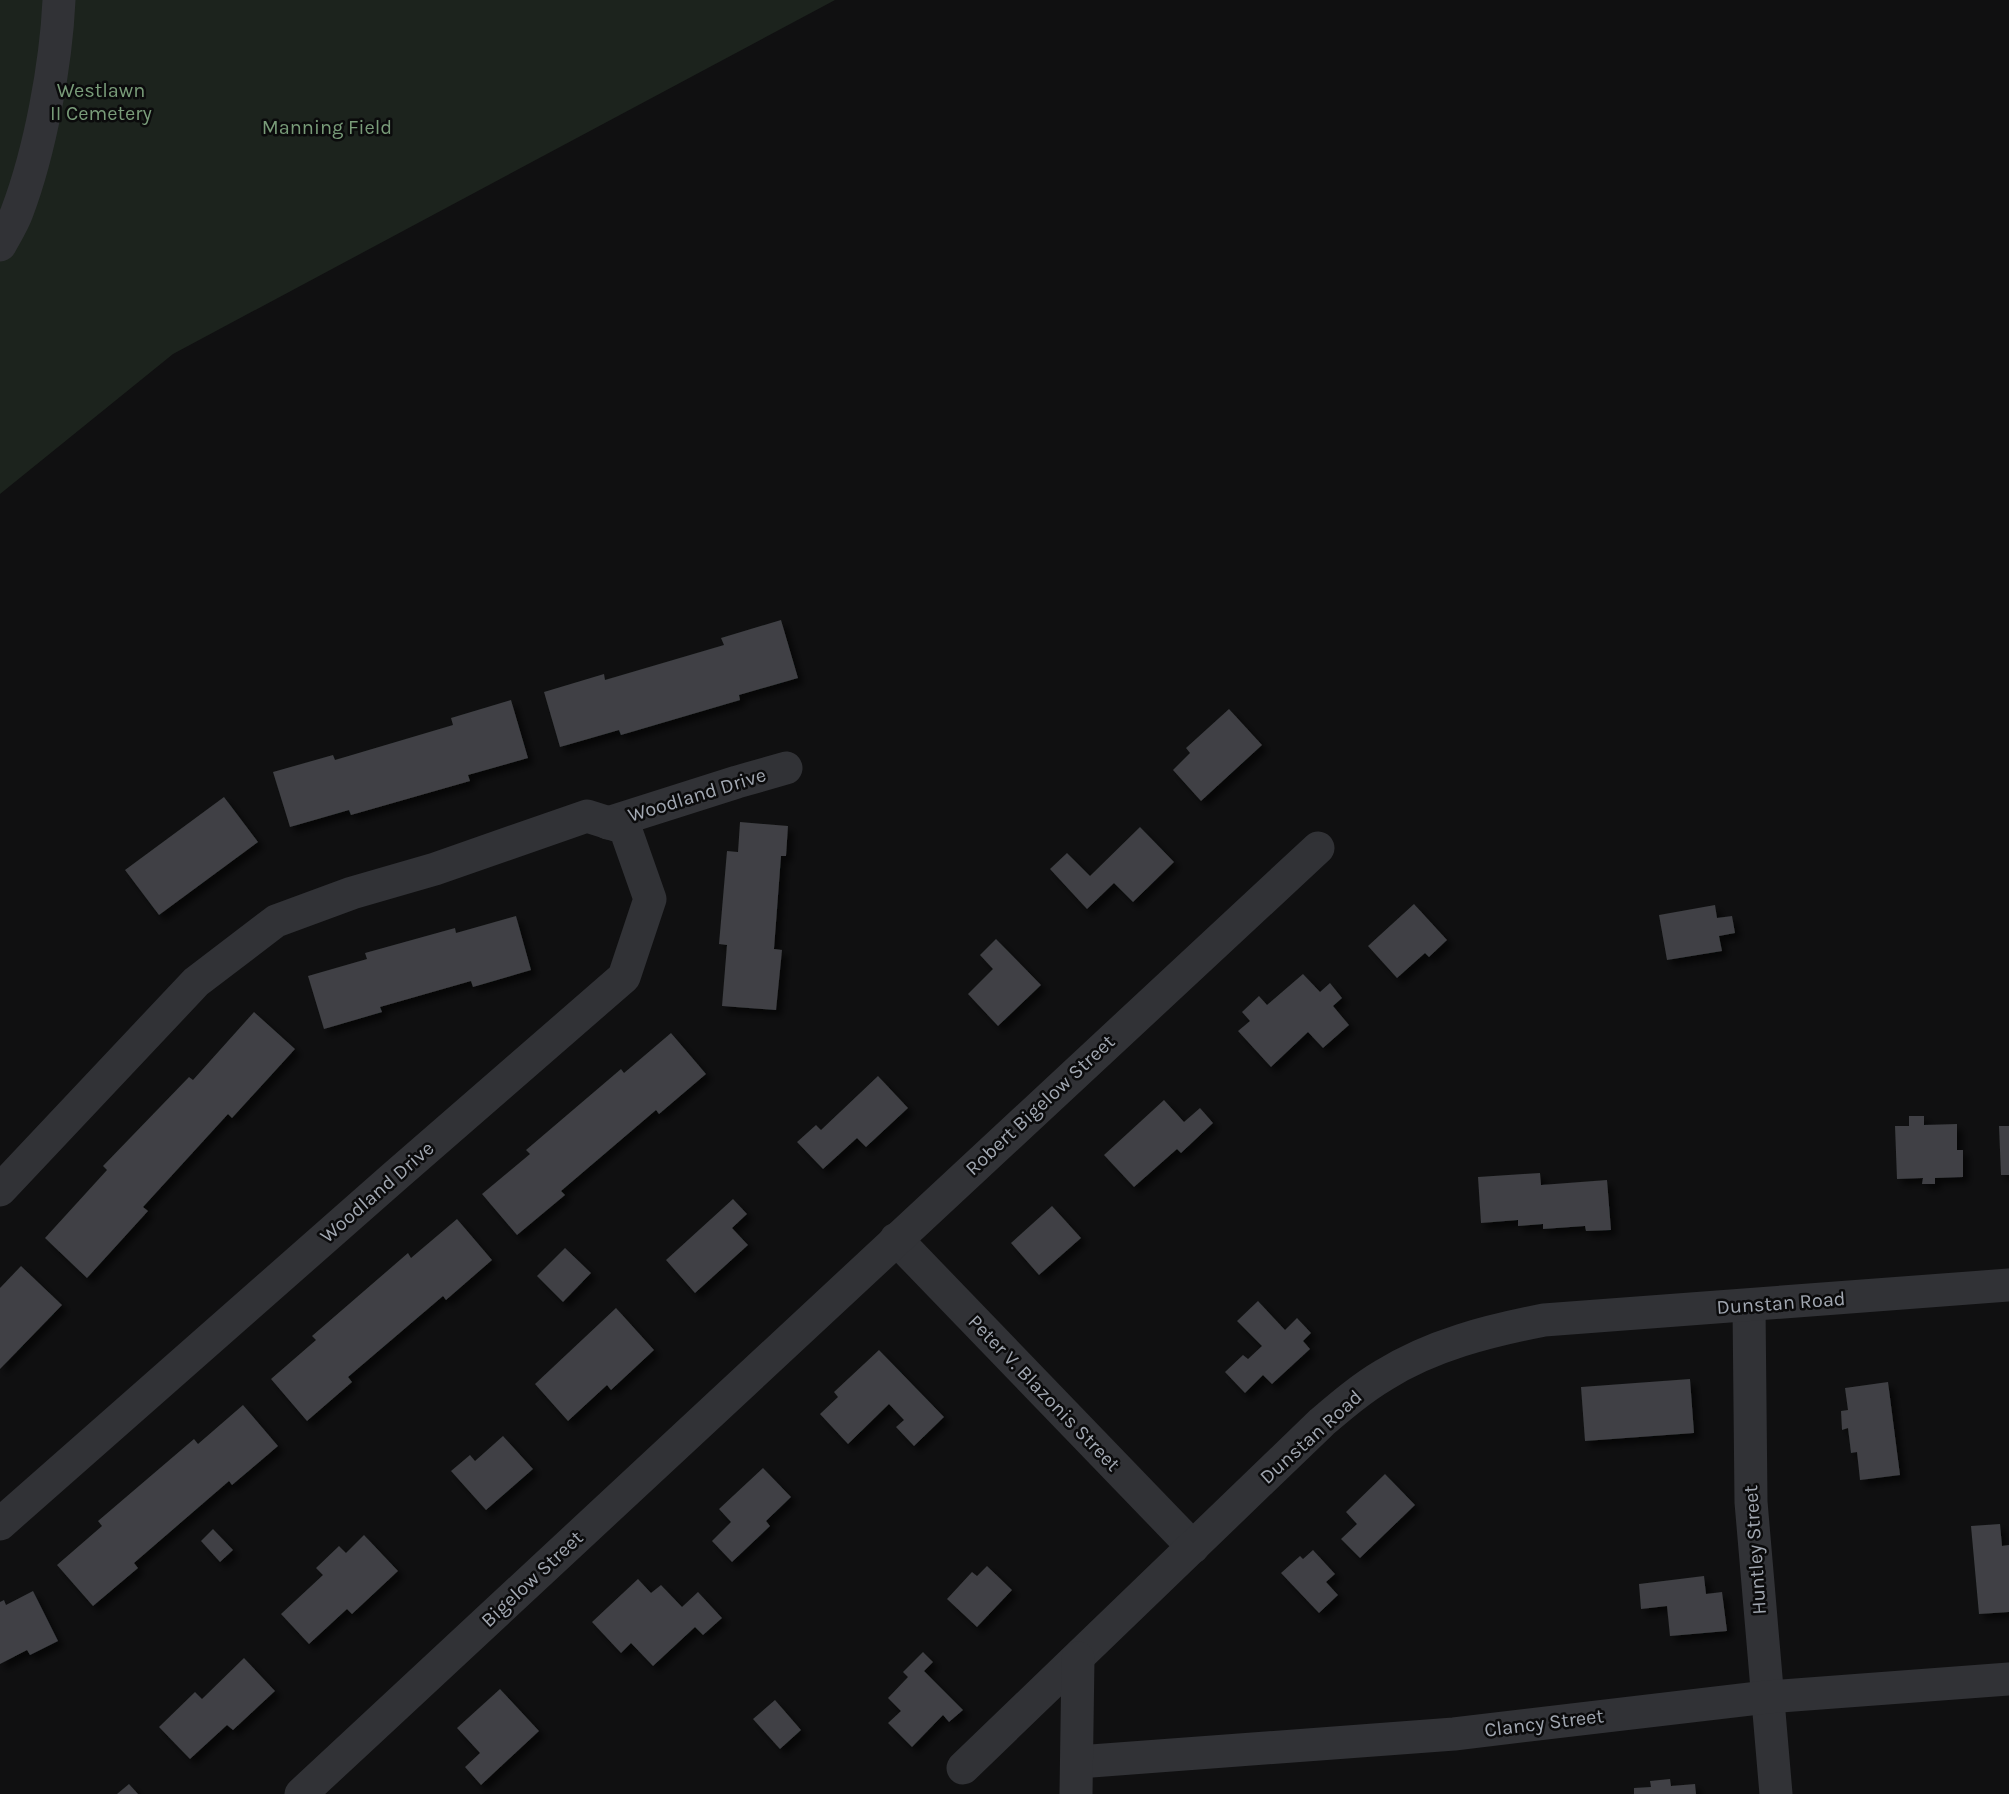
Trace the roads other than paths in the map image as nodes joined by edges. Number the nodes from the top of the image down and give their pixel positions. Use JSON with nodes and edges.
{"nodes":[{"id":1,"x":59,"y":0,"type":"edge"},
{"id":2,"x":0,"y":245,"type":"edge"},
{"id":3,"x":786,"y":768,"type":"dead end"},
{"id":4,"x":608,"y":823,"type":"junction"},
{"id":5,"x":1318,"y":848,"type":"dead end"},
{"id":6,"x":0,"y":1190,"type":"edge"},
{"id":7,"x":896,"y":1239,"type":"junction"},
{"id":8,"x":2009,"y":1286,"type":"edge"},
{"id":9,"x":1749,"y":1306,"type":"junction"},
{"id":10,"x":764,"y":1365,"type":"joint"},
{"id":11,"x":0,"y":1524,"type":"edge"},
{"id":12,"x":1193,"y":1547,"type":"junction"},
{"id":13,"x":1078,"y":1658,"type":"junction"},
{"id":14,"x":2009,"y":1679,"type":"edge"},
{"id":15,"x":1767,"y":1697,"type":"junction"},
{"id":16,"x":1078,"y":1762,"type":"junction"},
{"id":17,"x":963,"y":1768,"type":"dead end"},
{"id":18,"x":301,"y":1794,"type":"edge"},
{"id":19,"x":1076,"y":1794,"type":"edge"},
{"id":20,"x":1776,"y":1794,"type":"edge"}],
"edges":[{"from":1,"to":2,"type":"street"},
{"from":3,"to":4,"type":"street","name":"Woodland Drive"},
{"from":4,"to":6,"type":"street","name":"Woodland Drive"},
{"from":4,"to":11,"type":"street","name":"Woodland Drive"},
{"from":5,"to":7,"type":"street","name":"Robert Bigelow Street"},
{"from":7,"to":10,"type":"street","name":"Robert Bigelow Street"},
{"from":7,"to":12,"type":"street","name":"Peter V. Blazonis Street"},
{"from":8,"to":9,"type":"street","name":"Dunstan Road"},
{"from":9,"to":12,"type":"street","name":"Dunstan Road"},
{"from":9,"to":15,"type":"street","name":"Huntley Street"},
{"from":10,"to":18,"type":"street","name":"Bigelow Street"},
{"from":12,"to":13,"type":"street","name":"Dunstan Road"},
{"from":13,"to":16,"type":"street"},
{"from":13,"to":17,"type":"street","name":"Dunstan Road"},
{"from":14,"to":15,"type":"street","name":"Clancy Street"},
{"from":15,"to":16,"type":"street","name":"Clancy Street"},
{"from":15,"to":20,"type":"street","name":"Huntley Street"},
{"from":16,"to":19,"type":"street"}]}
